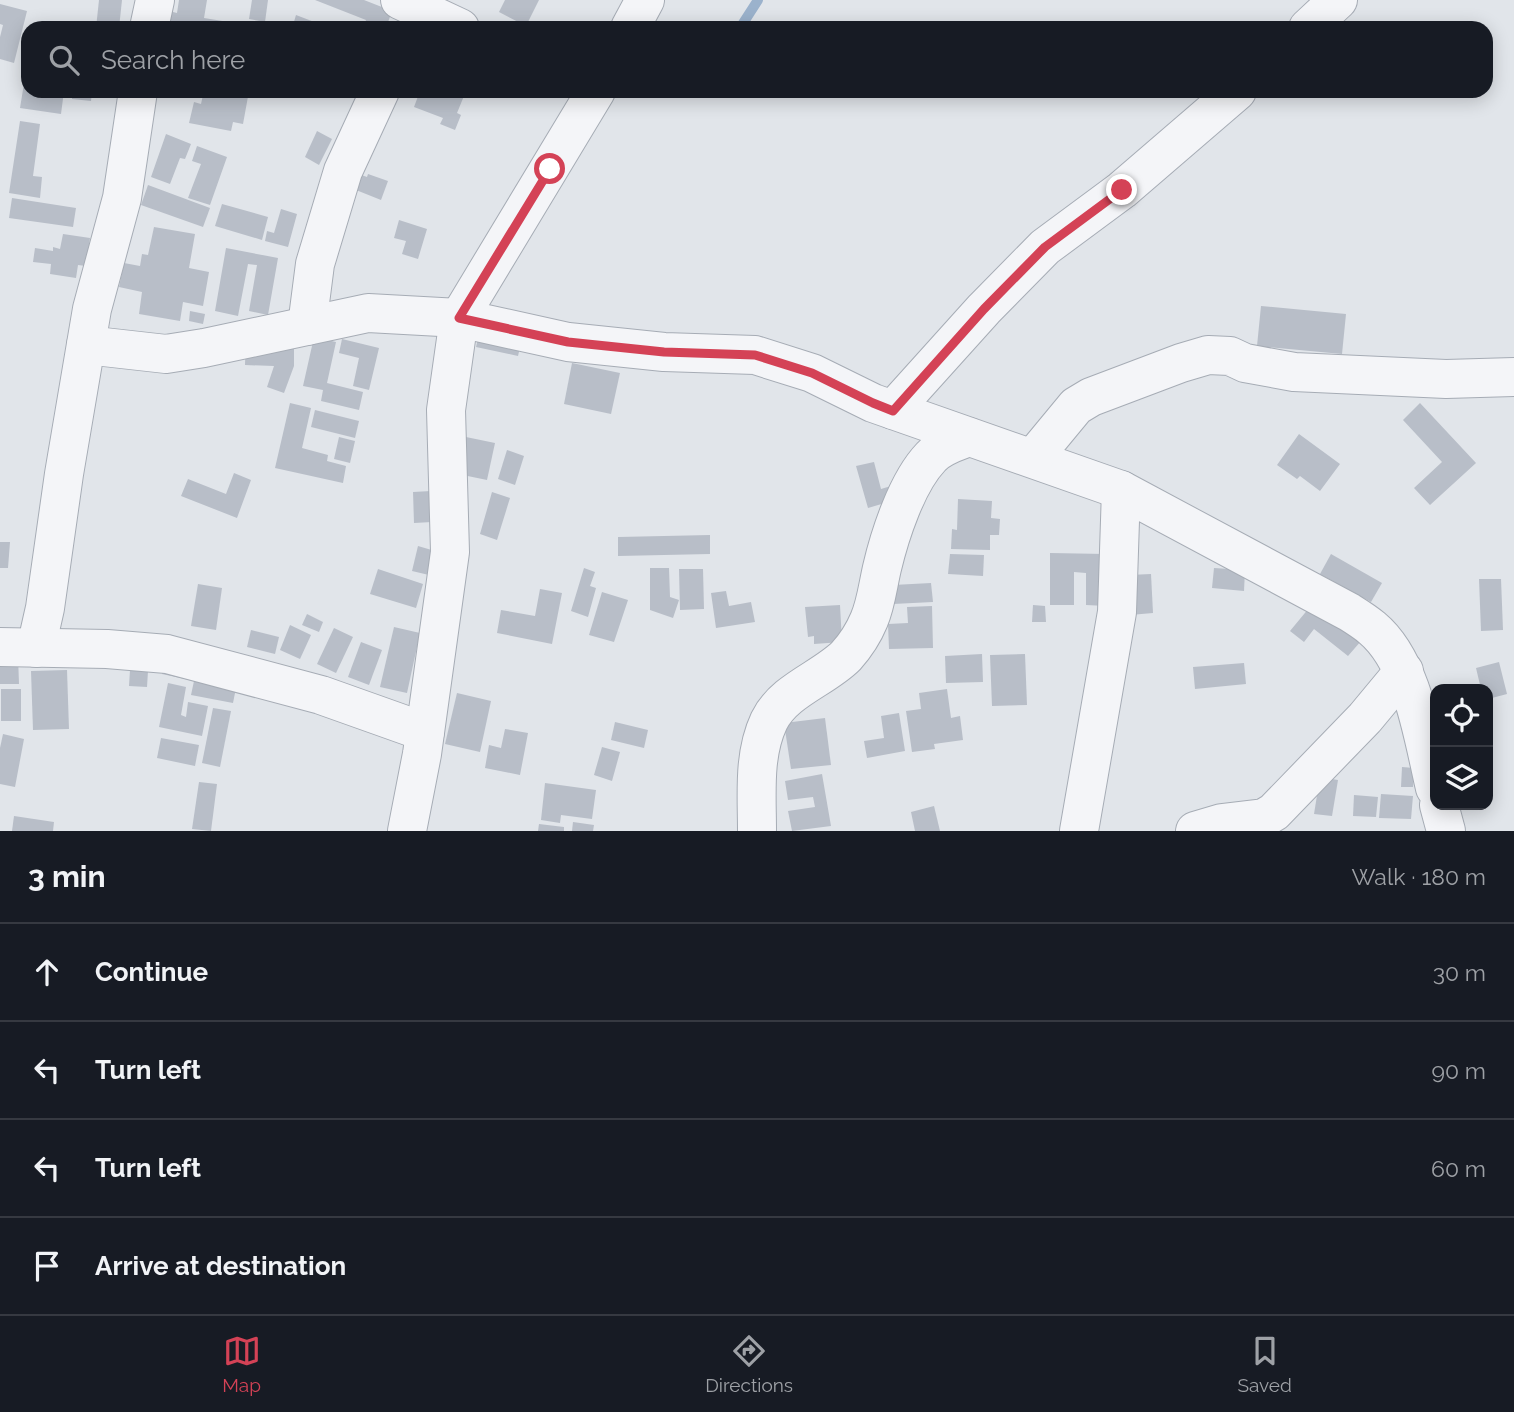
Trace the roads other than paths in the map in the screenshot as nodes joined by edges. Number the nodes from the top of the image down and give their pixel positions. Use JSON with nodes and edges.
{"nodes":[{"id":1,"x":155,"y":0,"type":"edge"},
{"id":2,"x":645,"y":0,"type":"edge"},
{"id":3,"x":1338,"y":0,"type":"edge"},
{"id":4,"x":409,"y":12,"type":"edge"},
{"id":5,"x":150,"y":21,"type":"edge"},
{"id":6,"x":438,"y":21,"type":"edge"},
{"id":7,"x":634,"y":21,"type":"edge"},
{"id":8,"x":1316,"y":21,"type":"edge"},
{"id":9,"x":137,"y":98,"type":"edge"},
{"id":10,"x":377,"y":98,"type":"edge"},
{"id":11,"x":592,"y":98,"type":"edge"},
{"id":12,"x":1229,"y":98,"type":"edge"},
{"id":13,"x":459,"y":318,"type":"junction"},
{"id":14,"x":307,"y":326,"type":"junction"},
{"id":15,"x":86,"y":345,"type":"junction"},
{"id":16,"x":1514,"y":377,"type":"edge"},
{"id":17,"x":893,"y":411,"type":"junction"},
{"id":18,"x":969,"y":437,"type":"junction"},
{"id":19,"x":1033,"y":458,"type":"junction"},
{"id":20,"x":1121,"y":490,"type":"junction"},
{"id":21,"x":18,"y":648,"type":"edge"},
{"id":22,"x":1404,"y":671,"type":"junction"},
{"id":23,"x":425,"y":732,"type":"junction"},
{"id":24,"x":1430,"y":767,"type":"edge"},
{"id":25,"x":1440,"y":810,"type":"edge"},
{"id":26,"x":407,"y":831,"type":"edge"},
{"id":27,"x":757,"y":831,"type":"edge"},
{"id":28,"x":1079,"y":831,"type":"edge"},
{"id":29,"x":1195,"y":831,"type":"edge"},
{"id":30,"x":1446,"y":831,"type":"edge"}],
"edges":[{"from":1,"to":5,"type":"street"},
{"from":2,"to":7,"type":"street"},
{"from":3,"to":8,"type":"street"},
{"from":4,"to":6,"type":"street"},
{"from":9,"to":15,"type":"street"},
{"from":10,"to":14,"type":"street"},
{"from":11,"to":13,"type":"street"},
{"from":12,"to":17,"type":"street"},
{"from":13,"to":14,"type":"street"},
{"from":13,"to":17,"type":"street"},
{"from":13,"to":23,"type":"street"},
{"from":14,"to":15,"type":"street"},
{"from":15,"to":21,"type":"street"},
{"from":16,"to":19,"type":"street"},
{"from":17,"to":18,"type":"street"},
{"from":18,"to":19,"type":"street"},
{"from":18,"to":27,"type":"street"},
{"from":19,"to":20,"type":"street"},
{"from":20,"to":22,"type":"street"},
{"from":20,"to":28,"type":"street"},
{"from":21,"to":23,"type":"street"},
{"from":22,"to":24,"type":"street"},
{"from":22,"to":29,"type":"street"},
{"from":23,"to":26,"type":"street"},
{"from":25,"to":30,"type":"street"}]}
